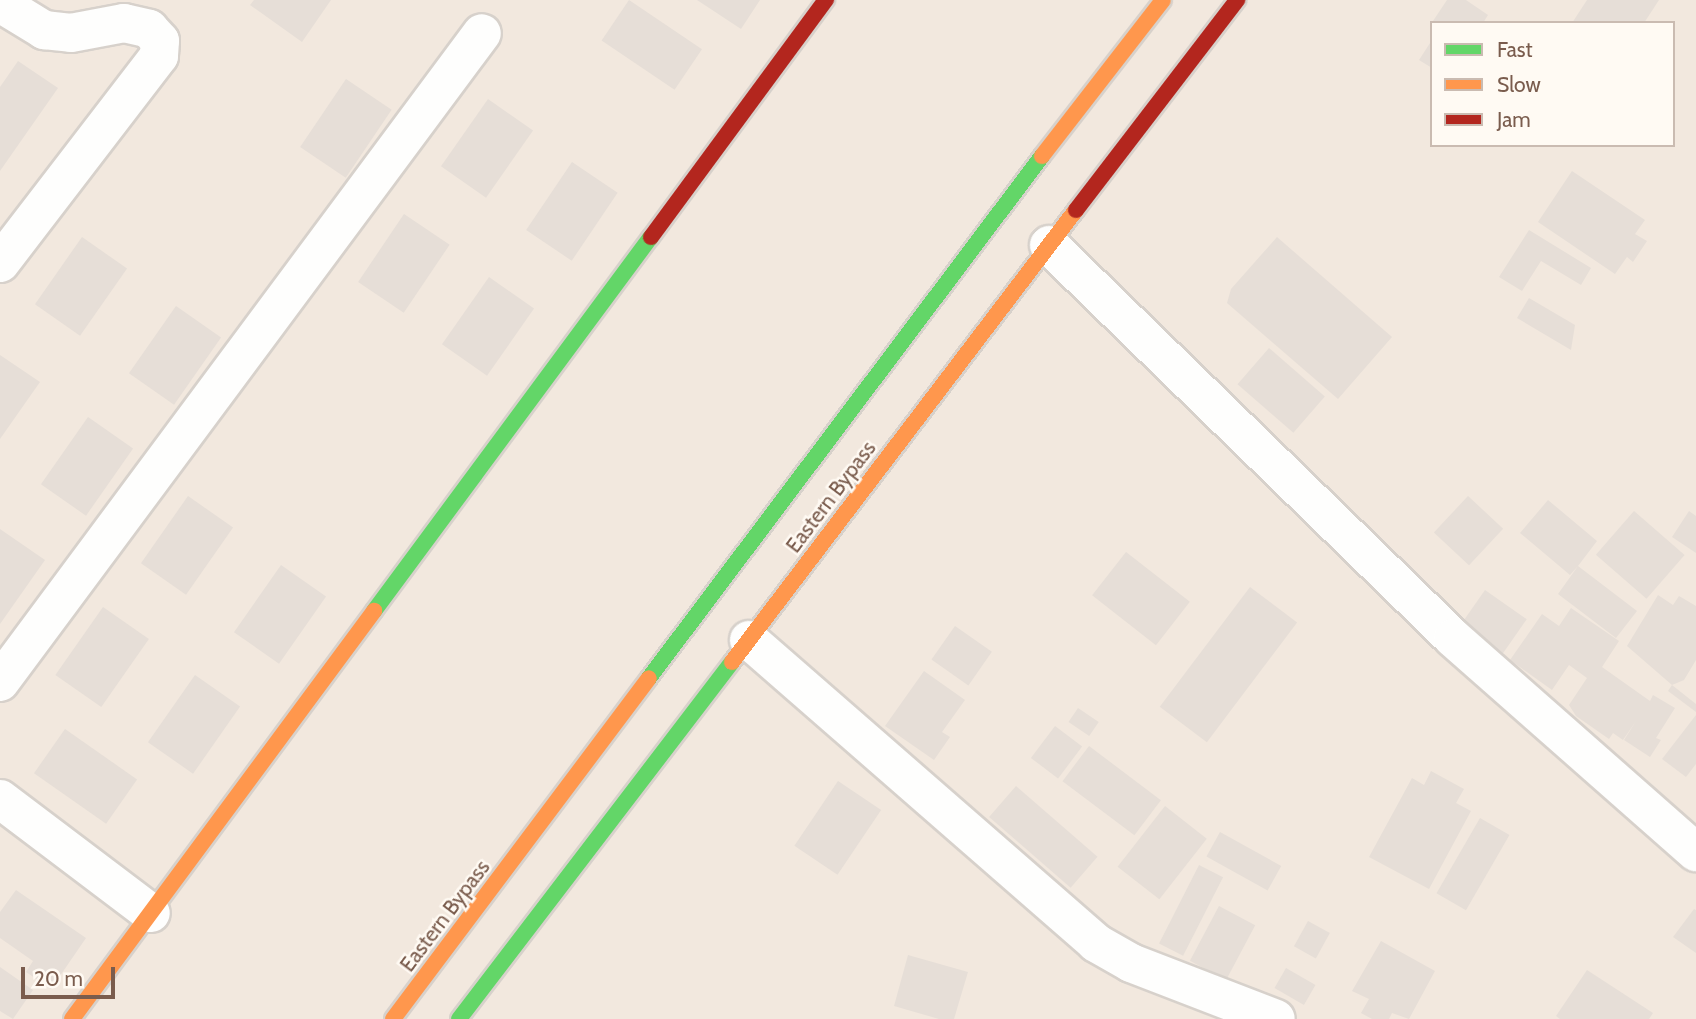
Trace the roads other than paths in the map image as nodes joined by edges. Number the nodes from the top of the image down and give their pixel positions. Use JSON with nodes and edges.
{"nodes":[{"id":1,"x":826,"y":0,"type":"edge"},
{"id":2,"x":1163,"y":0,"type":"edge"},
{"id":3,"x":1237,"y":0,"type":"edge"},
{"id":4,"x":0,"y":3,"type":"edge"},
{"id":5,"x":482,"y":33,"type":"dead end"},
{"id":6,"x":1049,"y":245,"type":"junction"},
{"id":7,"x":0,"y":263,"type":"edge"},
{"id":8,"x":749,"y":640,"type":"junction"},
{"id":9,"x":0,"y":681,"type":"edge"},
{"id":10,"x":0,"y":799,"type":"edge"},
{"id":11,"x":1696,"y":852,"type":"edge"},
{"id":12,"x":150,"y":913,"type":"junction"},
{"id":13,"x":72,"y":1019,"type":"edge"},
{"id":14,"x":393,"y":1019,"type":"edge"},
{"id":15,"x":459,"y":1019,"type":"edge"},
{"id":16,"x":1276,"y":1019,"type":"edge"}],
"edges":[{"from":1,"to":12,"type":"main road"},
{"from":2,"to":14,"type":"main road","name":"Eastern Bypass"},
{"from":3,"to":6,"type":"main road","name":"Eastern Bypass"},
{"from":4,"to":7,"type":"street"},
{"from":5,"to":9,"type":"street"},
{"from":6,"to":8,"type":"main road","name":"Eastern Bypass"},
{"from":6,"to":11,"type":"street"},
{"from":8,"to":15,"type":"main road","name":"Eastern Bypass"},
{"from":8,"to":16,"type":"street"},
{"from":10,"to":12,"type":"street"},
{"from":12,"to":13,"type":"main road"}]}
